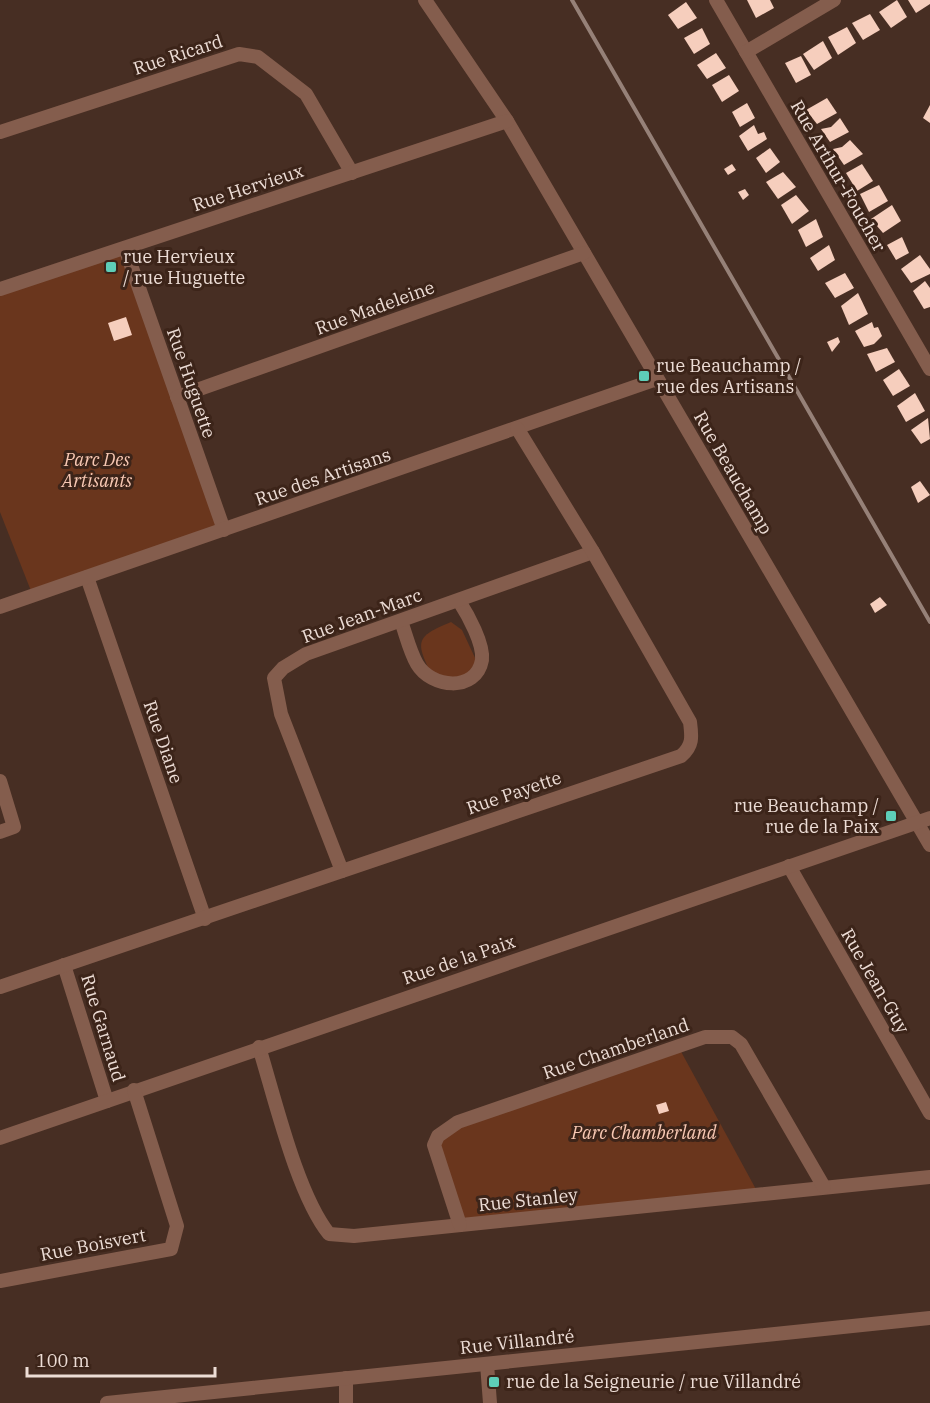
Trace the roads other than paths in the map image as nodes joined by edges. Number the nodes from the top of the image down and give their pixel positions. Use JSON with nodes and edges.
{"nodes":[{"id":1,"x":425,"y":0,"type":"edge"},
{"id":2,"x":716,"y":0,"type":"edge"},
{"id":3,"x":834,"y":0,"type":"edge"},
{"id":4,"x":746,"y":52,"type":"junction"},
{"id":5,"x":507,"y":121,"type":"junction"},
{"id":6,"x":0,"y":132,"type":"edge"},
{"id":7,"x":352,"y":173,"type":"junction"},
{"id":8,"x":125,"y":248,"type":"junction"},
{"id":9,"x":584,"y":253,"type":"junction"},
{"id":10,"x":0,"y":289,"type":"edge"},
{"id":11,"x":928,"y":362,"type":"edge"},
{"id":12,"x":657,"y":379,"type":"junction"},
{"id":13,"x":177,"y":397,"type":"junction"},
{"id":14,"x":518,"y":428,"type":"junction"},
{"id":15,"x":224,"y":530,"type":"junction"},
{"id":16,"x":593,"y":552,"type":"junction"},
{"id":17,"x":87,"y":577,"type":"junction"},
{"id":18,"x":459,"y":601,"type":"junction"},
{"id":19,"x":0,"y":607,"type":"edge"},
{"id":20,"x":401,"y":621,"type":"junction"},
{"id":21,"x":0,"y":782,"type":"edge"},
{"id":22,"x":923,"y":820,"type":"edge"},
{"id":23,"x":0,"y":832,"type":"edge"},
{"id":24,"x":930,"y":845,"type":"edge"},
{"id":25,"x":789,"y":866,"type":"junction"},
{"id":26,"x":342,"y":871,"type":"junction"},
{"id":27,"x":205,"y":919,"type":"junction"},
{"id":28,"x":64,"y":966,"type":"junction"},
{"id":29,"x":0,"y":987,"type":"edge"},
{"id":30,"x":259,"y":1047,"type":"junction"},
{"id":31,"x":134,"y":1090,"type":"junction"},
{"id":32,"x":107,"y":1101,"type":"junction"},
{"id":33,"x":930,"y":1113,"type":"edge"},
{"id":34,"x":0,"y":1138,"type":"edge"},
{"id":35,"x":930,"y":1177,"type":"edge"},
{"id":36,"x":824,"y":1187,"type":"junction"},
{"id":37,"x":460,"y":1225,"type":"junction"},
{"id":38,"x":0,"y":1281,"type":"edge"},
{"id":39,"x":930,"y":1318,"type":"edge"},
{"id":40,"x":487,"y":1364,"type":"junction"},
{"id":41,"x":346,"y":1378,"type":"junction"},
{"id":42,"x":107,"y":1403,"type":"edge"},
{"id":43,"x":346,"y":1403,"type":"edge"},
{"id":44,"x":490,"y":1403,"type":"edge"}],
"edges":[{"from":1,"to":5,"type":"street","name":"Rue Beauchamp"},
{"from":2,"to":4,"type":"street","name":"Rue Arthur-Foucher"},
{"from":3,"to":4,"type":"street"},
{"from":4,"to":11,"type":"street","name":"Rue Arthur-Foucher"},
{"from":5,"to":7,"type":"street","name":"Rue Hervieux"},
{"from":5,"to":9,"type":"street","name":"Rue Beauchamp"},
{"from":6,"to":7,"type":"street","name":"Rue Ricard"},
{"from":7,"to":8,"type":"street","name":"Rue Hervieux"},
{"from":8,"to":10,"type":"street","name":"Rue Hervieux"},
{"from":8,"to":13,"type":"street","name":"Rue Huguette"},
{"from":9,"to":12,"type":"street","name":"Rue Beauchamp"},
{"from":9,"to":13,"type":"street","name":"Rue Madeleine"},
{"from":12,"to":14,"type":"street","name":"Rue des Artisans"},
{"from":12,"to":22,"type":"street","name":"Rue Beauchamp"},
{"from":13,"to":15,"type":"street","name":"Rue Huguette"},
{"from":14,"to":15,"type":"street","name":"Rue des Artisans"},
{"from":14,"to":16,"type":"street","name":"Rue Payette"},
{"from":15,"to":17,"type":"street","name":"Rue des Artisans"},
{"from":16,"to":18,"type":"street","name":"Rue Jean-Marc"},
{"from":16,"to":26,"type":"street","name":"Rue Payette"},
{"from":17,"to":19,"type":"street","name":"Rue des Artisans"},
{"from":17,"to":27,"type":"street","name":"Rue Diane"},
{"from":18,"to":20,"type":"street","name":"Rue Jean-Marc"},
{"from":18,"to":20,"type":"street"},
{"from":20,"to":26,"type":"street","name":"Rue Jean-Marc"},
{"from":21,"to":23,"type":"street"},
{"from":22,"to":24,"type":"street","name":"Rue Beauchamp"},
{"from":22,"to":25,"type":"street","name":"Rue de la Paix"},
{"from":25,"to":30,"type":"street","name":"Rue de la Paix"},
{"from":25,"to":33,"type":"street","name":"Rue Jean-Guy"},
{"from":26,"to":27,"type":"street","name":"Rue Payette"},
{"from":27,"to":28,"type":"street","name":"Rue Payette"},
{"from":28,"to":29,"type":"street","name":"Rue Payette"},
{"from":28,"to":32,"type":"street","name":"Rue Garnaud"},
{"from":30,"to":31,"type":"street","name":"Rue de la Paix"},
{"from":30,"to":37,"type":"street","name":"Rue Stanley"},
{"from":31,"to":32,"type":"street","name":"Rue de la Paix"},
{"from":31,"to":38,"type":"street","name":"Rue Boisvert"},
{"from":32,"to":34,"type":"street","name":"Rue de la Paix"},
{"from":35,"to":36,"type":"street","name":"Rue Stanley"},
{"from":36,"to":37,"type":"street","name":"Rue Stanley"},
{"from":36,"to":37,"type":"street","name":"Rue Chamberland"},
{"from":39,"to":40,"type":"street","name":"Rue Villandré"},
{"from":40,"to":41,"type":"street","name":"Rue Villandré"},
{"from":40,"to":44,"type":"street"},
{"from":41,"to":42,"type":"street","name":"Rue Villandré"},
{"from":41,"to":43,"type":"street"}]}
